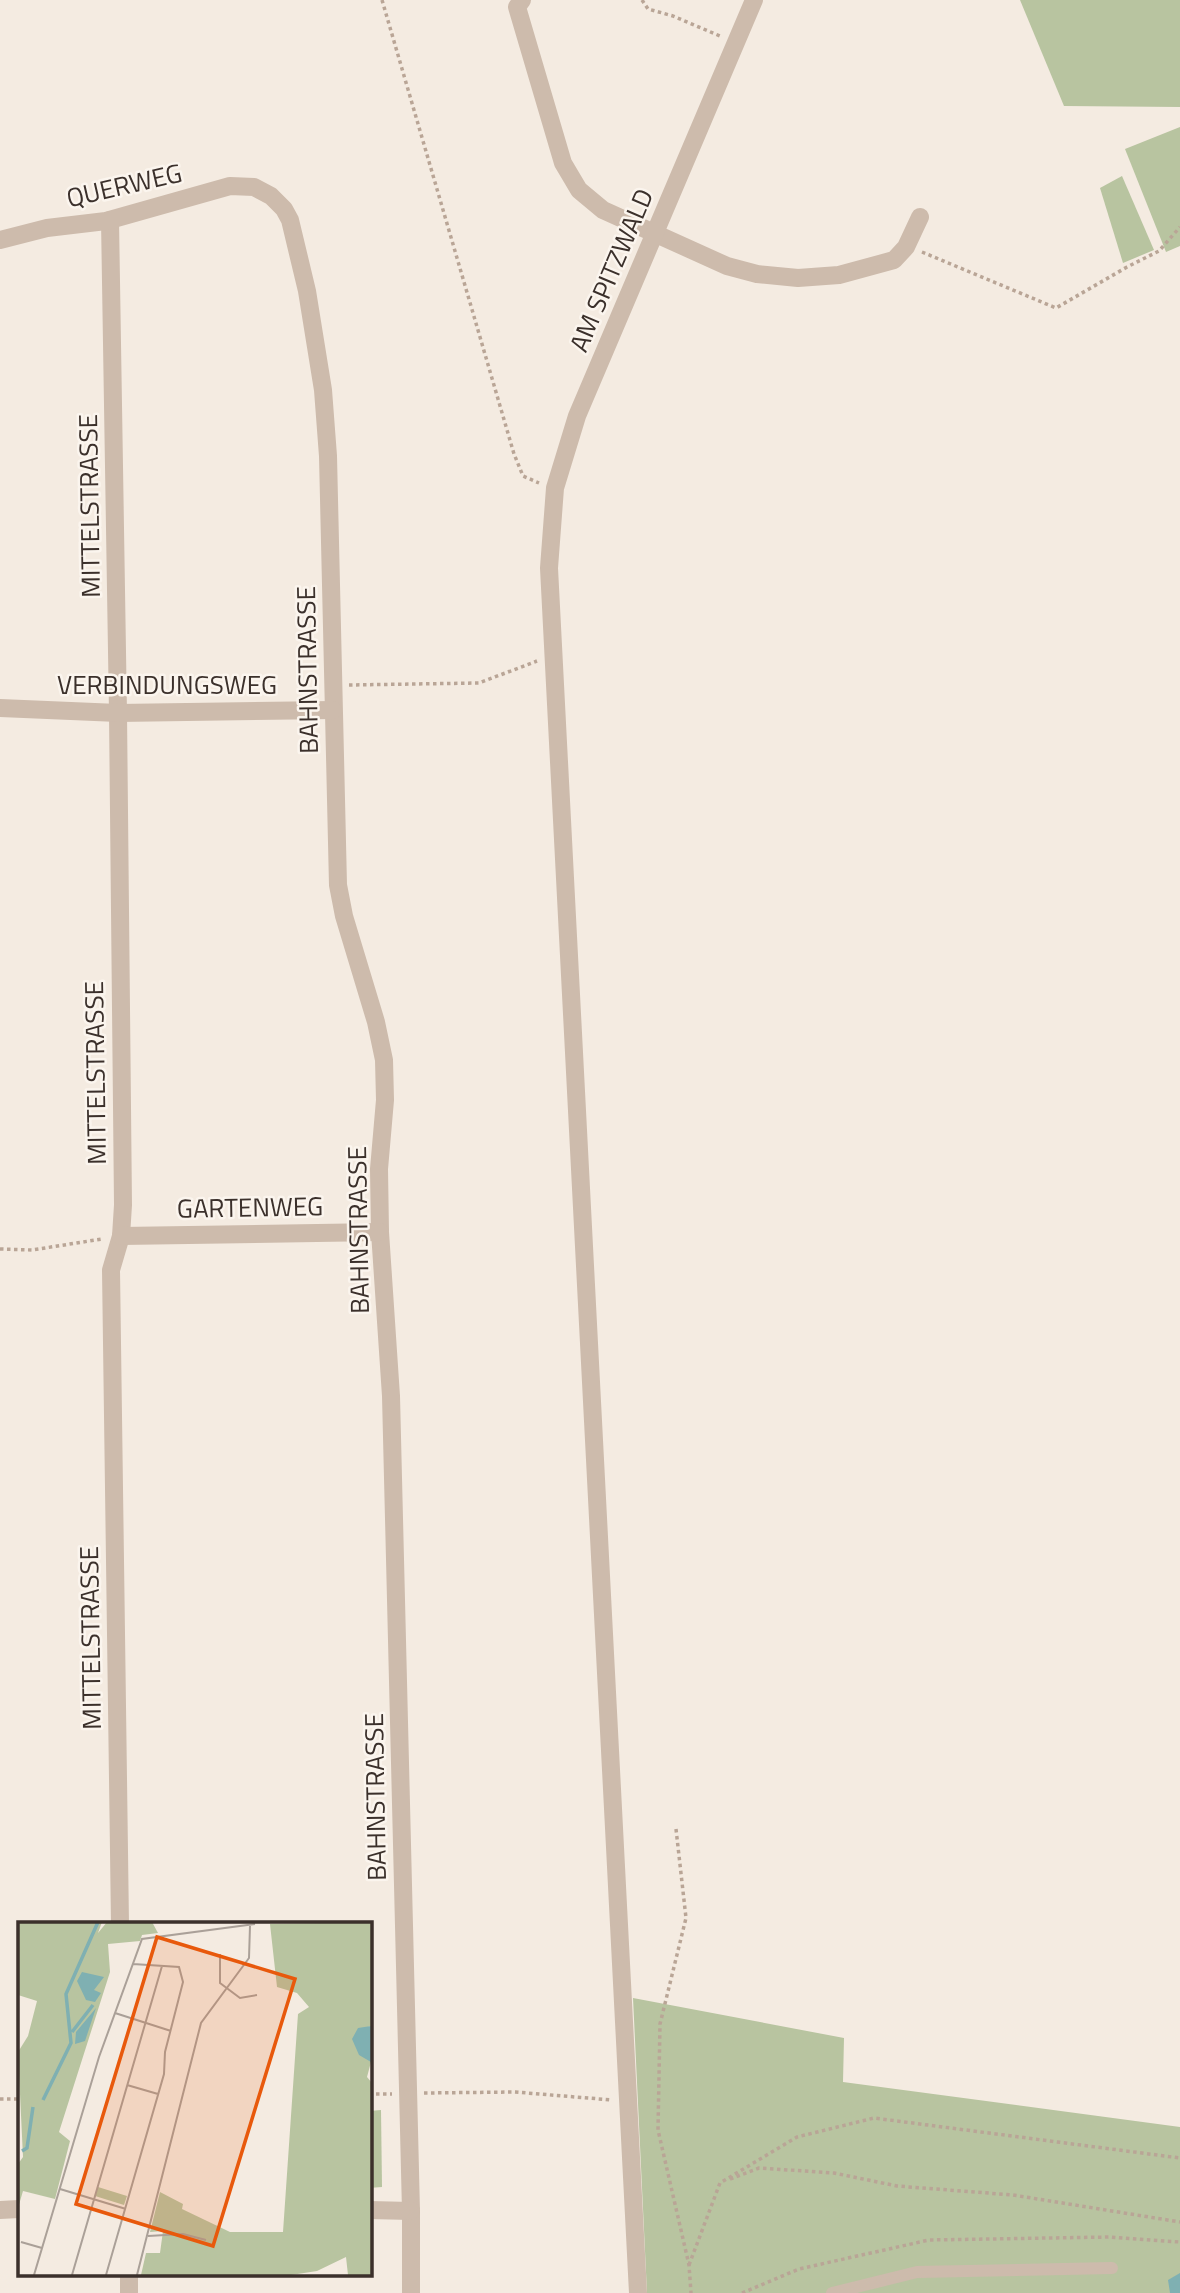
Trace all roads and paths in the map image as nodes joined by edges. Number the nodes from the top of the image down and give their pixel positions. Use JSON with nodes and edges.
{"nodes":[{"id":1,"x":382,"y":0,"type":"edge"},
{"id":2,"x":522,"y":0,"type":"edge"},
{"id":3,"x":642,"y":0,"type":"edge"},
{"id":4,"x":754,"y":0,"type":"edge"},
{"id":5,"x":735,"y":43,"type":"junction"},
{"id":6,"x":260,"y":190,"type":"joint"},
{"id":7,"x":920,"y":216,"type":"dead end"},
{"id":8,"x":110,"y":220,"type":"junction"},
{"id":9,"x":1180,"y":227,"type":"edge"},
{"id":10,"x":654,"y":234,"type":"junction"},
{"id":11,"x":0,"y":240,"type":"edge"},
{"id":12,"x":907,"y":245,"type":"junction"},
{"id":13,"x":523,"y":476,"type":"dead end"},
{"id":14,"x":554,"y":655,"type":"junction"},
{"id":15,"x":333,"y":686,"type":"junction"},
{"id":16,"x":0,"y":708,"type":"edge"},
{"id":17,"x":334,"y":710,"type":"junction"},
{"id":18,"x":118,"y":713,"type":"junction"},
{"id":19,"x":380,"y":1231,"type":"junction"},
{"id":20,"x":121,"y":1236,"type":"junction"},
{"id":21,"x":0,"y":1249,"type":"edge"},
{"id":22,"x":676,"y":1829,"type":"dead end"},
{"id":23,"x":120,"y":1922,"type":"edge"},
{"id":24,"x":408,"y":2093,"type":"junction"},
{"id":25,"x":0,"y":2099,"type":"edge"},
{"id":26,"x":18,"y":2099,"type":"edge"},
{"id":27,"x":628,"y":2101,"type":"junction"},
{"id":28,"x":1180,"y":2158,"type":"edge"},
{"id":29,"x":720,"y":2183,"type":"junction"},
{"id":30,"x":0,"y":2210,"type":"edge"},
{"id":31,"x":18,"y":2210,"type":"edge"},
{"id":32,"x":371,"y":2210,"type":"edge"},
{"id":33,"x":411,"y":2211,"type":"junction"},
{"id":34,"x":1180,"y":2222,"type":"edge"},
{"id":35,"x":1180,"y":2242,"type":"edge"},
{"id":36,"x":689,"y":2265,"type":"junction"},
{"id":37,"x":1112,"y":2269,"type":"dead end"},
{"id":38,"x":411,"y":2293,"type":"edge"},
{"id":39,"x":638,"y":2293,"type":"edge"},
{"id":40,"x":691,"y":2293,"type":"edge"},
{"id":41,"x":742,"y":2293,"type":"edge"},
{"id":42,"x":832,"y":2293,"type":"edge"}],
"edges":[{"from":1,"to":13,"type":"path"},
{"from":2,"to":10,"type":"street"},
{"from":3,"to":5,"type":"path"},
{"from":4,"to":5,"type":"street","name":"AM SPITZWALD"},
{"from":5,"to":10,"type":"street","name":"AM SPITZWALD"},
{"from":6,"to":8,"type":"street","name":"QUERWEG"},
{"from":6,"to":15,"type":"street","name":"BAHNSTRASSE"},
{"from":7,"to":12,"type":"street"},
{"from":8,"to":11,"type":"street","name":"QUERWEG"},
{"from":8,"to":18,"type":"street","name":"MITTELSTRASSE"},
{"from":9,"to":12,"type":"path"},
{"from":10,"to":12,"type":"street"},
{"from":10,"to":14,"type":"street","name":"AM SPITZWALD"},
{"from":14,"to":15,"type":"path"},
{"from":14,"to":27,"type":"street","name":"AM SPITZWALD"},
{"from":15,"to":17,"type":"street","name":"BAHNSTRASSE"},
{"from":16,"to":18,"type":"street","name":"VERBINDUNGSWEG"},
{"from":17,"to":18,"type":"street","name":"VERBINDUNGSWEG"},
{"from":17,"to":19,"type":"street","name":"BAHNSTRASSE"},
{"from":18,"to":20,"type":"street","name":"MITTELSTRASSE"},
{"from":19,"to":20,"type":"street","name":"GARTENWEG"},
{"from":19,"to":24,"type":"street","name":"BAHNSTRASSE"},
{"from":20,"to":21,"type":"path"},
{"from":20,"to":23,"type":"street","name":"MITTELSTRASSE"},
{"from":22,"to":36,"type":"path"},
{"from":24,"to":27,"type":"path"},
{"from":24,"to":33,"type":"street","name":"BAHNSTRASSE"},
{"from":25,"to":26,"type":"path"},
{"from":27,"to":39,"type":"street","name":"AM SPITZWALD"},
{"from":28,"to":29,"type":"path"},
{"from":29,"to":34,"type":"path"},
{"from":29,"to":36,"type":"path"},
{"from":30,"to":31,"type":"street"},
{"from":32,"to":33,"type":"street"},
{"from":33,"to":38,"type":"street","name":"BAHNSTRASSE"},
{"from":35,"to":41,"type":"path"},
{"from":36,"to":40,"type":"path"},
{"from":37,"to":42,"type":"lane"}]}
